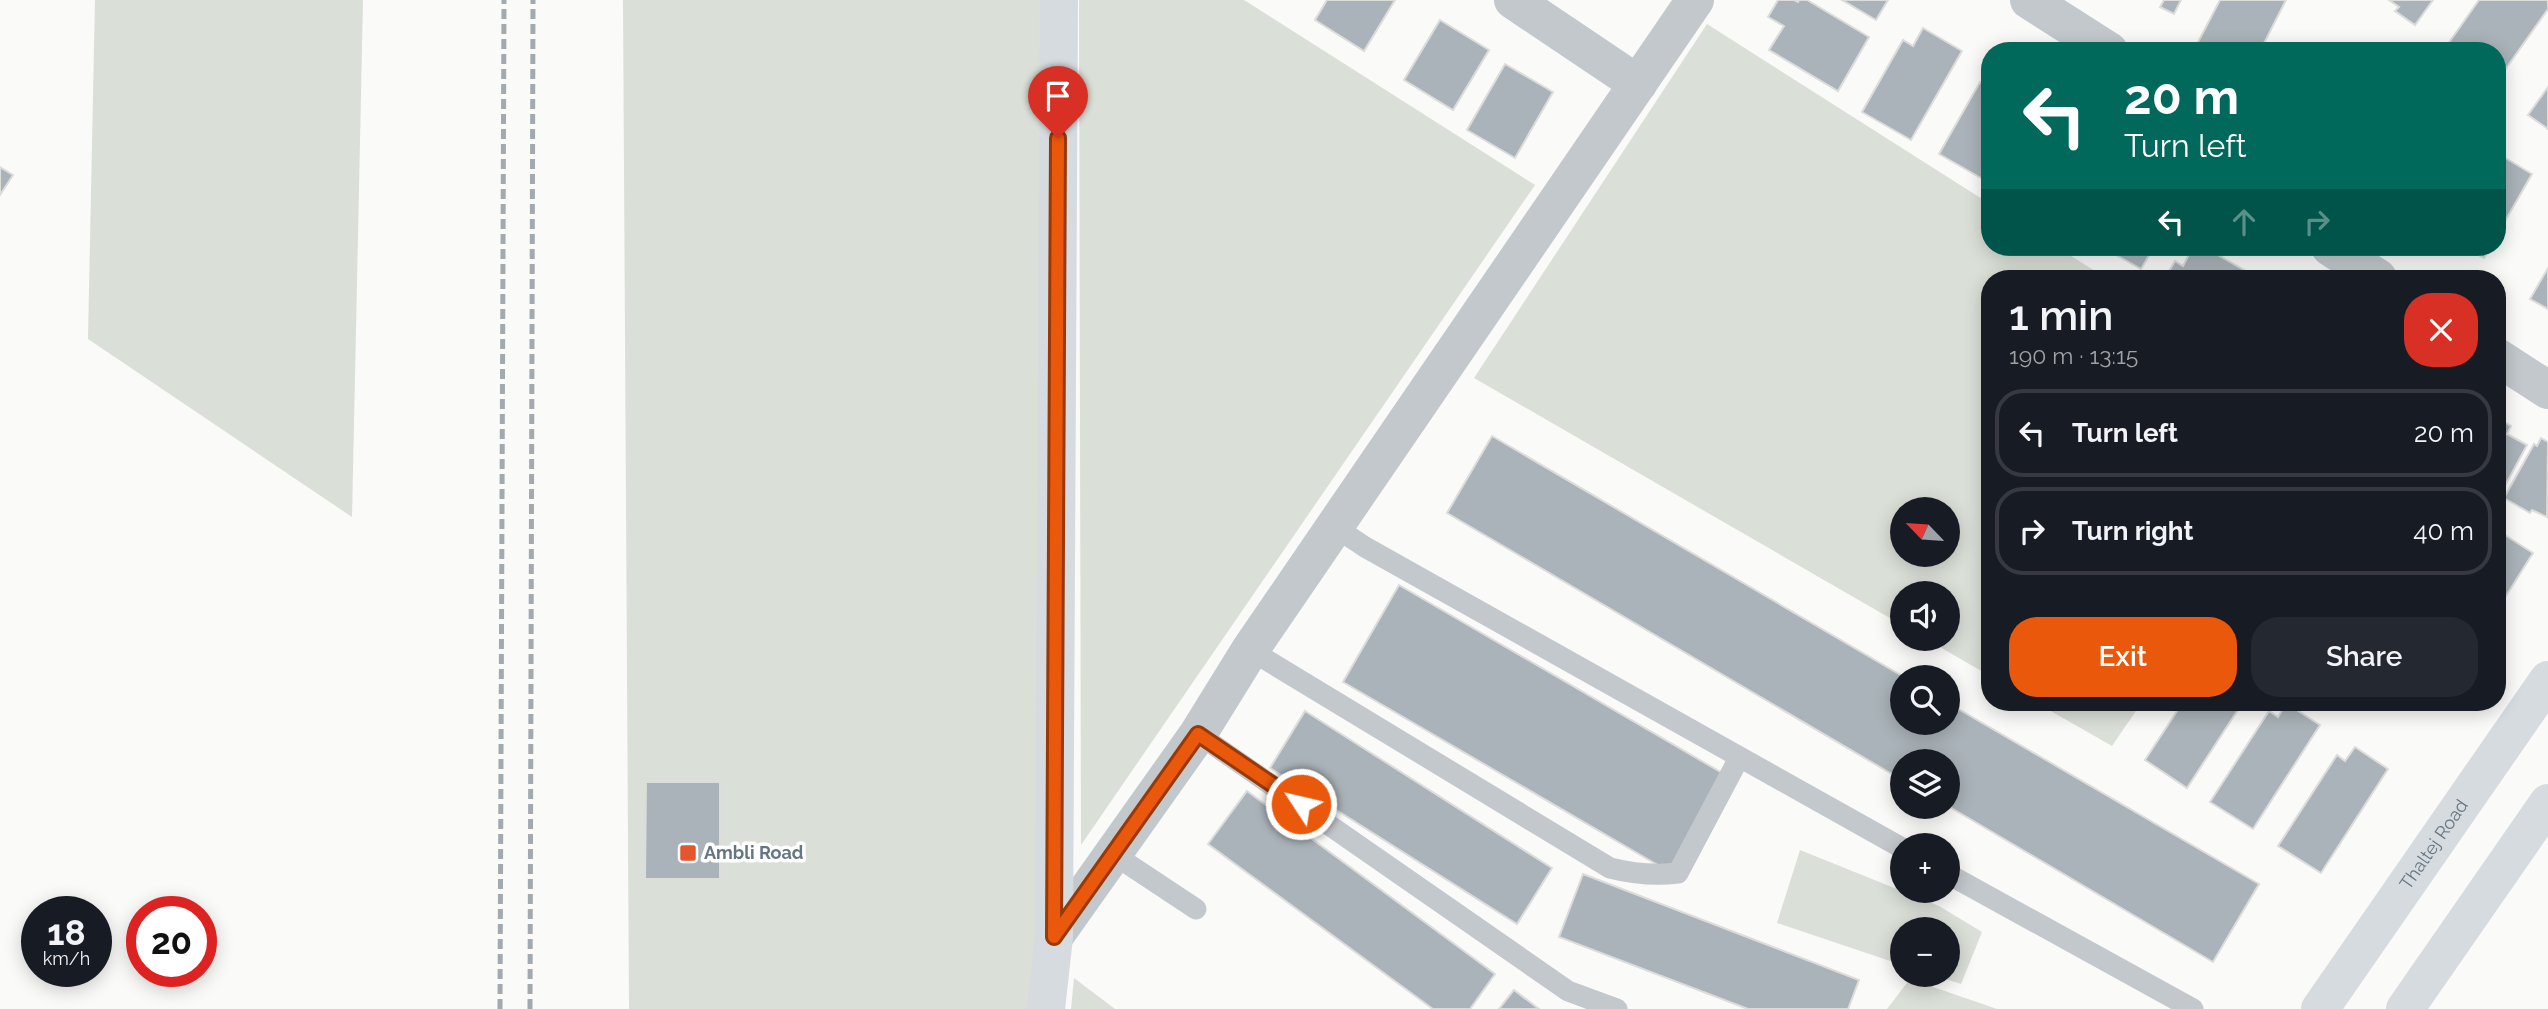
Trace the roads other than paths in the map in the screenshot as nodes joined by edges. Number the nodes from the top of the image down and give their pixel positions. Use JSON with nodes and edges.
{"nodes":[{"id":1,"x":1059,"y":0,"type":"edge"},
{"id":2,"x":1513,"y":0,"type":"edge"},
{"id":3,"x":1695,"y":0,"type":"edge"},
{"id":4,"x":2029,"y":0,"type":"edge"},
{"id":5,"x":2095,"y":42,"type":"edge"},
{"id":6,"x":1639,"y":84,"type":"junction"},
{"id":7,"x":2344,"y":256,"type":"edge"},
{"id":8,"x":2366,"y":270,"type":"edge"},
{"id":9,"x":2506,"y":363,"type":"edge"},
{"id":10,"x":2548,"y":390,"type":"edge"},
{"id":11,"x":1335,"y":527,"type":"junction"},
{"id":12,"x":1251,"y":650,"type":"junction"},
{"id":13,"x":2548,"y":680,"type":"edge"},
{"id":14,"x":1198,"y":734,"type":"junction"},
{"id":15,"x":1739,"y":758,"type":"junction"},
{"id":16,"x":2548,"y":803,"type":"edge"},
{"id":17,"x":1890,"y":841,"type":"edge"},
{"id":18,"x":1113,"y":854,"type":"junction"},
{"id":19,"x":1960,"y":881,"type":"edge"},
{"id":20,"x":1196,"y":909,"type":"dead end"},
{"id":21,"x":1054,"y":937,"type":"junction"},
{"id":22,"x":1046,"y":1009,"type":"edge"},
{"id":23,"x":1617,"y":1009,"type":"edge"},
{"id":24,"x":2193,"y":1009,"type":"edge"},
{"id":25,"x":2320,"y":1009,"type":"edge"},
{"id":26,"x":2405,"y":1009,"type":"edge"}],
"edges":[{"from":1,"to":21,"type":"street"},
{"from":2,"to":6,"type":"street"},
{"from":3,"to":6,"type":"street"},
{"from":4,"to":5,"type":"street"},
{"from":6,"to":11,"type":"street"},
{"from":7,"to":8,"type":"street"},
{"from":9,"to":10,"type":"street"},
{"from":11,"to":12,"type":"street"},
{"from":11,"to":15,"type":"lane"},
{"from":12,"to":14,"type":"street"},
{"from":12,"to":15,"type":"lane"},
{"from":13,"to":25,"type":"street","name":"Thaltej Road"},
{"from":14,"to":18,"type":"street"},
{"from":14,"to":23,"type":"lane"},
{"from":15,"to":17,"type":"lane"},
{"from":16,"to":26,"type":"street"},
{"from":18,"to":20,"type":"lane"},
{"from":18,"to":21,"type":"street"},
{"from":19,"to":24,"type":"lane"},
{"from":21,"to":22,"type":"street"}]}
